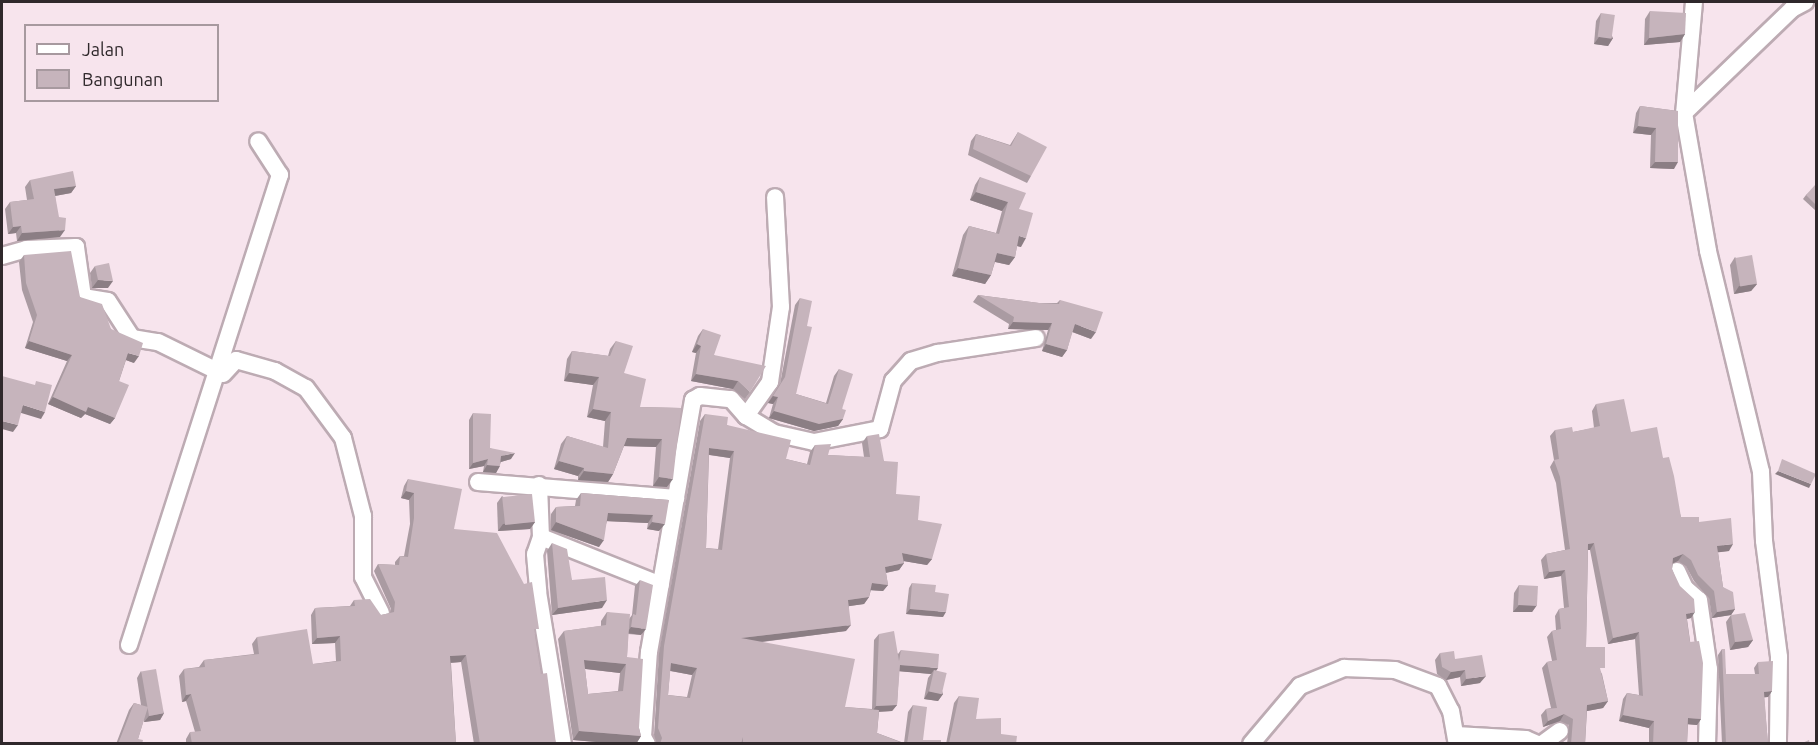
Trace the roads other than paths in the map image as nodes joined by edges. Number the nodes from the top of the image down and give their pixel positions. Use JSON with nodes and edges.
{"nodes":[{"id":1,"x":1694,"y":2,"type":"edge"},
{"id":2,"x":1805,"y":2,"type":"edge"},
{"id":3,"x":1684,"y":112,"type":"junction"},
{"id":4,"x":258,"y":141,"type":"dead end"},
{"id":5,"x":775,"y":197,"type":"dead end"},
{"id":6,"x":2,"y":256,"type":"edge"},
{"id":7,"x":1036,"y":338,"type":"dead end"},
{"id":8,"x":218,"y":373,"type":"junction"},
{"id":9,"x":746,"y":416,"type":"junction"},
{"id":10,"x":478,"y":482,"type":"dead end"},
{"id":11,"x":539,"y":485,"type":"junction"},
{"id":12,"x":675,"y":498,"type":"junction"},
{"id":13,"x":541,"y":537,"type":"junction"},
{"id":14,"x":1677,"y":572,"type":"dead end"},
{"id":15,"x":661,"y":585,"type":"junction"},
{"id":16,"x":381,"y":613,"type":"edge"},
{"id":17,"x":129,"y":645,"type":"dead end"},
{"id":18,"x":1560,"y":731,"type":"dead end"},
{"id":19,"x":1456,"y":739,"type":"edge"},
{"id":20,"x":563,"y":744,"type":"edge"},
{"id":21,"x":648,"y":744,"type":"edge"},
{"id":22,"x":1251,"y":744,"type":"edge"},
{"id":23,"x":1539,"y":744,"type":"edge"},
{"id":24,"x":1707,"y":744,"type":"edge"},
{"id":25,"x":1778,"y":744,"type":"edge"}],
"edges":[{"from":1,"to":3,"type":"street"},
{"from":2,"to":3,"type":"street"},
{"from":3,"to":25,"type":"street"},
{"from":4,"to":8,"type":"street"},
{"from":5,"to":9,"type":"street"},
{"from":6,"to":8,"type":"street"},
{"from":7,"to":9,"type":"street"},
{"from":8,"to":16,"type":"street"},
{"from":8,"to":17,"type":"street"},
{"from":9,"to":12,"type":"street"},
{"from":10,"to":11,"type":"street"},
{"from":11,"to":12,"type":"street"},
{"from":11,"to":13,"type":"street"},
{"from":12,"to":15,"type":"street"},
{"from":13,"to":15,"type":"street"},
{"from":13,"to":20,"type":"street"},
{"from":14,"to":24,"type":"street"},
{"from":15,"to":21,"type":"street"},
{"from":18,"to":23,"type":"street"},
{"from":19,"to":22,"type":"street"},
{"from":19,"to":23,"type":"street"}]}
